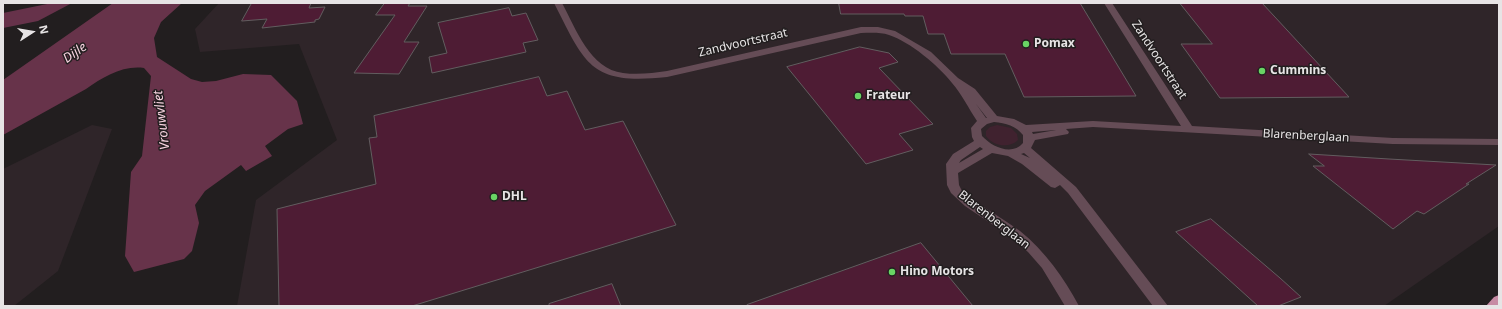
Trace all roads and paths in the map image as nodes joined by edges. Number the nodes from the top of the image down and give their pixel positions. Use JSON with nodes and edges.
{"nodes":[{"id":1,"x":558,"y":3,"type":"edge"},
{"id":2,"x":1108,"y":3,"type":"edge"},
{"id":3,"x":955,"y":80,"type":"junction"},
{"id":4,"x":994,"y":119,"type":"junction"},
{"id":5,"x":983,"y":122,"type":"junction"},
{"id":6,"x":1112,"y":127,"type":"junction"},
{"id":7,"x":1023,"y":128,"type":"junction"},
{"id":8,"x":1189,"y":130,"type":"junction"},
{"id":9,"x":980,"y":142,"type":"junction"},
{"id":10,"x":1499,"y":142,"type":"edge"},
{"id":11,"x":1027,"y":143,"type":"junction"},
{"id":12,"x":992,"y":149,"type":"junction"},
{"id":13,"x":1010,"y":153,"type":"junction"},
{"id":14,"x":952,"y":171,"type":"junction"},
{"id":15,"x":1085,"y":208,"type":"junction"},
{"id":16,"x":1499,"y":302,"type":"edge"},
{"id":17,"x":1072,"y":306,"type":"edge"},
{"id":18,"x":1161,"y":306,"type":"edge"},
{"id":19,"x":1493,"y":306,"type":"edge"}],
"edges":[{"from":1,"to":3,"type":"street","name":"Zandvoortstraat"},
{"from":2,"to":8,"type":"street","name":"Zandvoortstraat"},
{"from":3,"to":4,"type":"street","name":"Zandvoortstraat"},
{"from":3,"to":5,"type":"street","name":"Zandvoortstraat"},
{"from":4,"to":5,"type":"street"},
{"from":4,"to":7,"type":"street"},
{"from":5,"to":9,"type":"street"},
{"from":6,"to":7,"type":"street","name":"Blarenberglaan"},
{"from":6,"to":8,"type":"street","name":"Blarenberglaan"},
{"from":6,"to":11,"type":"street","name":"Blarenberglaan"},
{"from":7,"to":11,"type":"street"},
{"from":8,"to":10,"type":"street","name":"Blarenberglaan"},
{"from":9,"to":12,"type":"street"},
{"from":9,"to":14,"type":"street"},
{"from":11,"to":13,"type":"street"},
{"from":11,"to":15,"type":"street"},
{"from":12,"to":13,"type":"street"},
{"from":12,"to":14,"type":"street"},
{"from":13,"to":15,"type":"street"},
{"from":14,"to":17,"type":"street","name":"Blarenberglaan"},
{"from":15,"to":18,"type":"street"},
{"from":16,"to":19,"type":"highway"}]}
